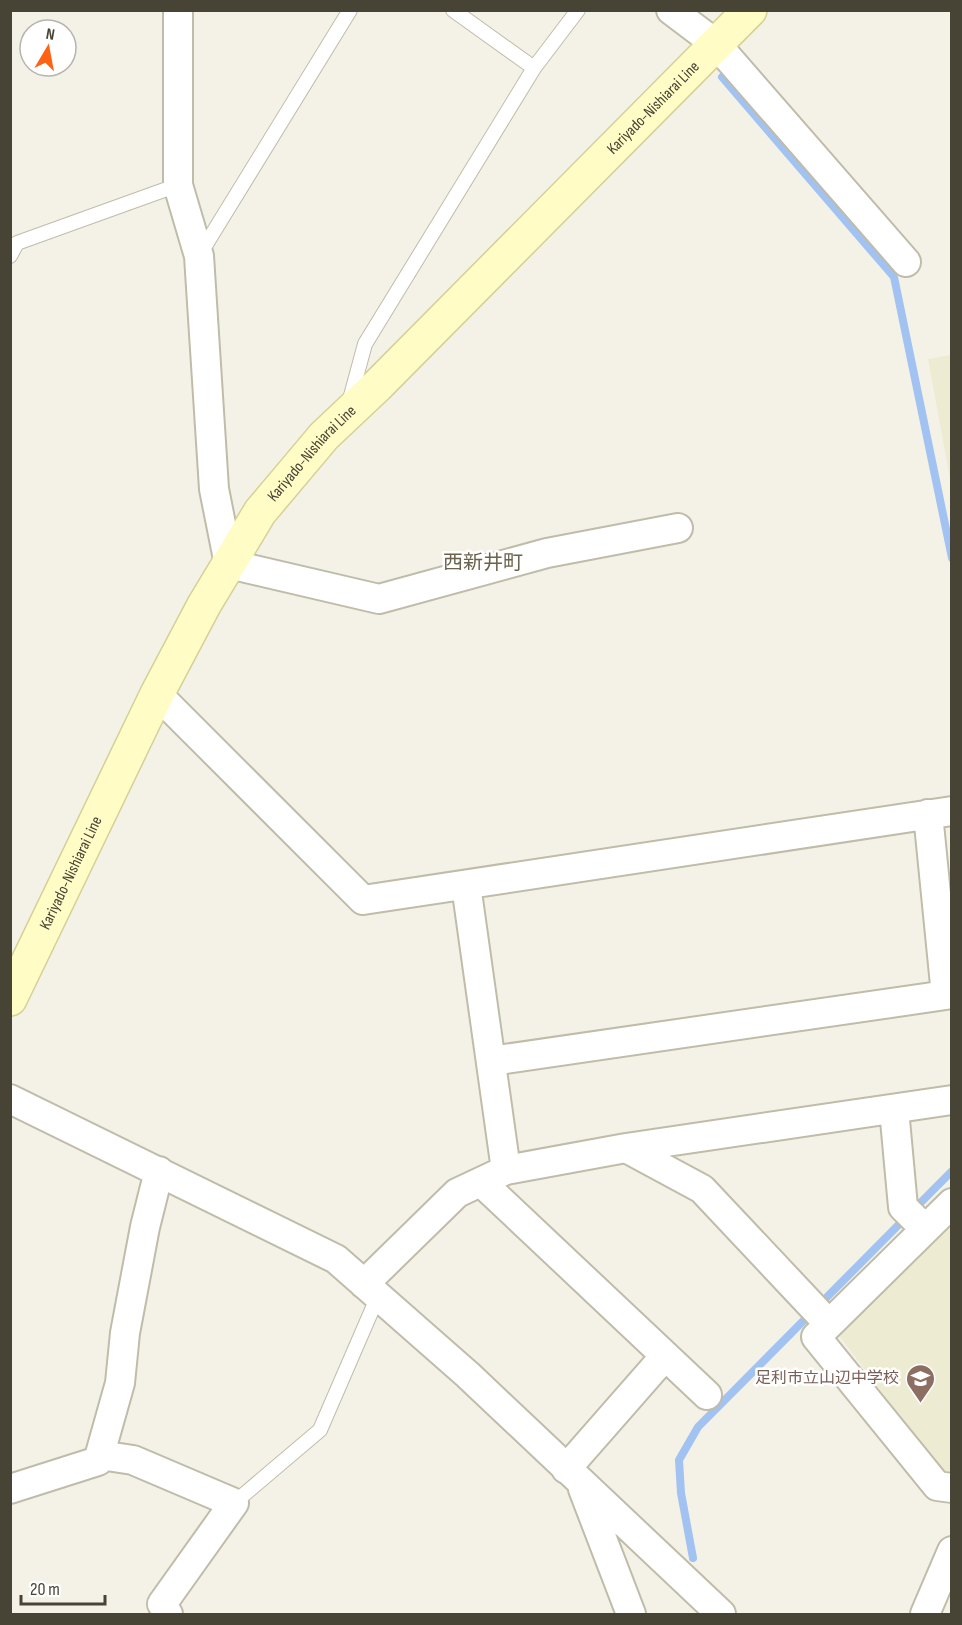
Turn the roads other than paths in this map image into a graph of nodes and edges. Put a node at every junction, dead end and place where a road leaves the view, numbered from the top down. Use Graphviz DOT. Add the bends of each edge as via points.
graph roads {
  1 [pos="178,10"];
  2 [pos="350,10"];
  3 [pos="453,10"];
  4 [pos="578,10"];
  5 [pos="670,10"];
  6 [pos="750,10"];
  7 [pos="716,44"];
  8 [pos="534,68"];
  9 [pos="178,185"];
  10 [pos="10,256"];
  11 [pos="199,256"];
  12 [pos="906,262"];
  13 [pos="345,415"];
  14 [pos="678,528"];
  15 [pos="229,564"];
  16 [pos="157,694"];
  17 [pos="940,812"];
  18 [pos="466,885"];
  19 [pos="10,999"];
  20 [pos="491,1061"];
  21 [pos="10,1099"];
  22 [pos="951,1100"];
  23 [pos="894,1108"];
  24 [pos="626,1148"];
  25 [pos="159,1171"];
  26 [pos="494,1176"];
  27 [pos="951,1203"];
  28 [pos="925,1229"];
  29 [pos="371,1290"];
  30 [pos="830,1324"];
  31 [pos="665,1356"];
  32 [pos="707,1395"];
  33 [pos="100,1455"];
  34 [pos="573,1475"];
  35 [pos="951,1488"];
  36 [pos="10,1489"];
  37 [pos="234,1503"];
  38 [pos="951,1551"];
  39 [pos="168,1614"];
  40 [pos="631,1614"];
  41 [pos="721,1614"];
  42 [pos="925,1614"];
  1 -- 9 [label="street"];
  2 -- 11 [label="lane"];
  3 -- 8 [label="lane"];
  4 -- 8 [label="lane"];
  5 -- 7 [label="street"];
  6 -- 7 [label="main road, Kariyado-Nishiarai Line"];
  7 -- 12 [label="street"];
  7 -- 13 [label="main road, Kariyado-Nishiarai Line"];
  8 -- 13 [label="lane" via="365,344"];
  9 -- 10 [label="lane" via="17,243"];
  9 -- 11 [label="street"];
  11 -- 15 [label="street" via="214,489"];
  13 -- 15 [label="main road, Kariyado-Nishiarai Line" via="296,466 260,512"];
  14 -- 15 [label="street" via="547,553 379,599"];
  15 -- 16 [label="main road, Kariyado-Nishiarai Line"];
  16 -- 18 [label="street" via="363,900"];
  16 -- 19 [label="main road, Kariyado-Nishiarai Line"];
  17 -- 18 [label="street"];
  17 -- 20 [label="street" via="946,995"];
  18 -- 20 [label="street"];
  20 -- 26 [label="street"];
  21 -- 25 [label="street"];
  22 -- 23 [label="street"];
  23 -- 24 [label="street"];
  23 -- 28 [label="street" via="903,1207"];
  24 -- 26 [label="street"];
  24 -- 30 [label="street" via="702,1189"];
  25 -- 29 [label="street" via="336,1259"];
  25 -- 33 [label="street" via="129,1312 120,1383"];
  26 -- 29 [label="street" via="457,1194"];
  26 -- 31 [label="street"];
  27 -- 28 [label="street"];
  28 -- 30 [label="street"];
  29 -- 34 [label="street" via="468,1374"];
  29 -- 37 [label="lane" via="320,1430"];
  30 -- 35 [label="street" via="816,1337 936,1486"];
  31 -- 32 [label="street"];
  31 -- 34 [label="street"];
  33 -- 36 [label="street" via="98,1461"];
  33 -- 37 [label="street" via="133,1460"];
  34 -- 40 [label="street"];
  34 -- 41 [label="street"];
  37 -- 39 [label="street" via="162,1604"];
  38 -- 42 [label="street"];
}
